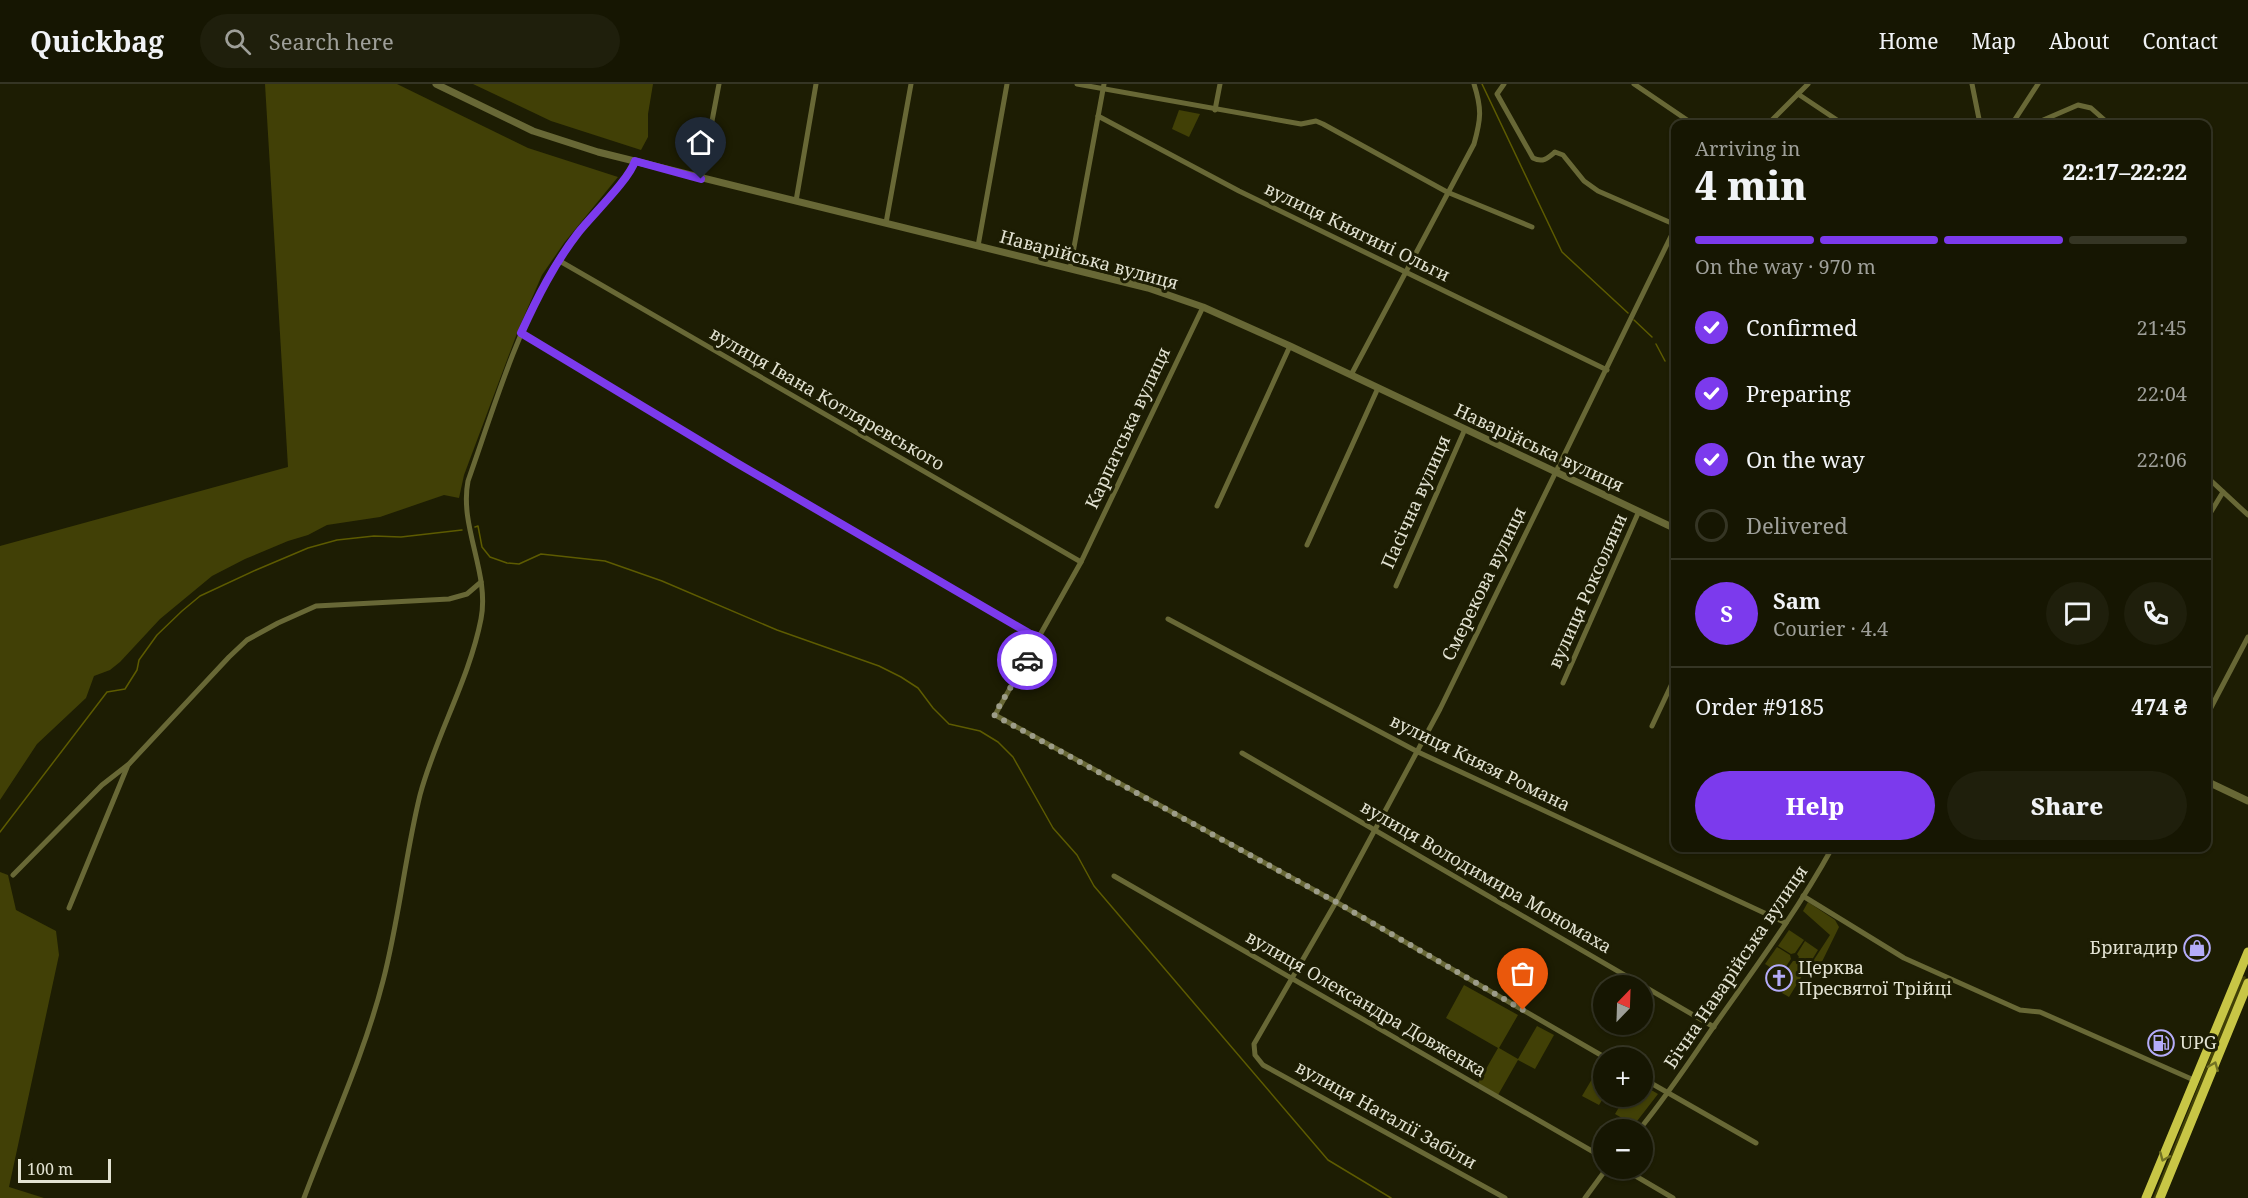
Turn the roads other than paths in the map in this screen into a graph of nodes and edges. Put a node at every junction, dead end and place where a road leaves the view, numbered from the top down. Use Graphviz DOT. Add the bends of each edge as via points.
graph roads {
  1 [pos="436,84"];
  2 [pos="719,84"];
  3 [pos="816,84"];
  4 [pos="910,84"];
  5 [pos="1007,84"];
  6 [pos="1077,84"];
  7 [pos="1220,84"];
  8 [pos="1474,84"];
  9 [pos="1504,84"];
  10 [pos="1634,84"];
  11 [pos="1798,84"];
  12 [pos="1972,84"];
  13 [pos="2038,84"];
  14 [pos="1103,86"];
  15 [pos="1806,86"];
  16 [pos="1798,94"];
  17 [pos="1215,110"];
  18 [pos="1098,116"];
  19 [pos="1687,120"];
  20 [pos="1772,120"];
  21 [pos="1837,120"];
  22 [pos="1979,120"];
  23 [pos="2015,120"];
  24 [pos="2043,120"];
  25 [pos="2104,120"];
  26 [pos="635,161"];
  27 [pos="701,179"];
  28 [pos="1447,192"];
  29 [pos="796,201"];
  30 [pos="886,224"];
  31 [pos="1671,224"];
  32 [pos="1532,227"];
  33 [pos="1671,236"];
  34 [pos="978,246"];
  35 [pos="558,260"];
  36 [pos="1070,269"];
  37 [pos="1405,271"];
  38 [pos="1203,307"];
  39 [pos="521,333"];
  40 [pos="1290,346"];
  41 [pos="1606,370"];
  42 [pos="1351,375"];
  43 [pos="1378,388"];
  44 [pos="1465,429"];
  45 [pos="1554,472"];
  46 [pos="2211,481"];
  47 [pos="2223,492"];
  48 [pos="1217,506"];
  49 [pos="1639,511"];
  50 [pos="2211,512"];
  51 [pos="2248,515"];
  52 [pos="1671,527"];
  53 [pos="1307,545"];
  54 [pos="1081,562"];
  55 [pos="481,582"];
  56 [pos="1396,586"];
  57 [pos="1168,619"];
  58 [pos="2248,638"];
  59 [pos="1039,639"];
  60 [pos="1563,683"];
  61 [pos="1671,686"];
  62 [pos="2211,708"];
  63 [pos="1652,726"];
  64 [pos="1418,752"];
  65 [pos="1242,753"];
  66 [pos="129,764"];
  67 [pos="2211,783"];
  68 [pos="2248,801"];
  69 [pos="1375,830"];
  70 [pos="1830,852"];
  71 [pos="13,875"];
  72 [pos="1114,876"];
  73 [pos="1803,896"];
  74 [pos="1336,902"];
  75 [pos="69,908"];
  76 [pos="1786,922"];
  77 [pos="2248,952"];
  78 [pos="1291,978"];
  79 [pos="2248,983"];
  80 [pos="1714,1027"];
  81 [pos="1593,1050"];
  82 [pos="1256,1055"];
  83 [pos="2196,1082"];
  84 [pos="1653,1085"];
  85 [pos="1669,1094"];
  86 [pos="1648,1119"];
  87 [pos="1755,1143"];
  88 [pos="1593,1152"];
  89 [pos="1599,1179"];
  90 [pos="1641,1179"];
  91 [pos="304,1198"];
  92 [pos="1505,1198"];
  93 [pos="1585,1198"];
  94 [pos="1673,1198"];
  95 [pos="2146,1198"];
  96 [pos="2160,1198"];
  1 -- 26 [label="street, Наварійська вулиця" via="533,131"];
  2 -- 27 [label="street"];
  3 -- 29 [label="street"];
  4 -- 30 [label="street"];
  5 -- 34 [label="street"];
  6 -- 14 [label="street"];
  7 -- 17 [label="street"];
  8 -- 28 [label="street" via="1480,121 1474,144"];
  9 -- 31 [label="street" via="1497,94 1533,158 1539,161 1559,153 1598,191"];
  10 -- 19 [label="street"];
  11 -- 15 [label="street"];
  12 -- 22 [label="street"];
  13 -- 23 [label="street"];
  14 -- 17 [label="street"];
  14 -- 18 [label="street"];
  15 -- 16 [label="street"];
  16 -- 20 [label="street"];
  16 -- 21 [label="street"];
  17 -- 28 [label="street" via="1301,124 1316,122"];
  18 -- 36 [label="street"];
  18 -- 37 [label="street, вулиця Княгині Ольги"];
  24 -- 25 [label="street" via="2078,105 2091,108"];
  26 -- 27 [label="street, Наварійська вулиця"];
  26 -- 35 [label="street" via="628,175"];
  27 -- 29 [label="street, Наварійська вулиця"];
  28 -- 32 [label="street"];
  28 -- 37 [label="street"];
  29 -- 30 [label="street, Наварійська вулиця"];
  30 -- 34 [label="street, Наварійська вулиця"];
  33 -- 41 [label="street, Смерекова вулиця"];
  34 -- 36 [label="street, Наварійська вулиця"];
  35 -- 39 [label="street"];
  35 -- 54 [label="street, вулиця Івана Котляревського"];
  36 -- 38 [label="street, Наварійська вулиця" via="1148,288"];
  37 -- 41 [label="street, вулиця Княгині Ольги"];
  37 -- 42 [label="street"];
  38 -- 40 [label="street, Наварійська вулиця"];
  38 -- 54 [label="street, Карпатська вулиця"];
  39 -- 55 [label="street" via="466,490"];
  39 -- 59 [label="street"];
  40 -- 42 [label="street, Наварійська вулиця"];
  40 -- 48 [label="street"];
  41 -- 45 [label="street, Смерекова вулиця"];
  42 -- 43 [label="street, Наварійська вулиця"];
  43 -- 44 [label="street, Наварійська вулиця"];
  43 -- 53 [label="street"];
  44 -- 45 [label="street, Наварійська вулиця"];
  44 -- 56 [label="street, Пасічна вулиця"];
  45 -- 49 [label="street, Наварійська вулиця"];
  45 -- 64 [label="street, Смерекова вулиця"];
  46 -- 47 [label="street"];
  47 -- 50 [label="street"];
  47 -- 51 [label="street"];
  49 -- 52 [label="street, Наварійська вулиця"];
  49 -- 60 [label="street, вулиця Роксоляни"];
  54 -- 59 [label="street, Карпатська вулиця"];
  55 -- 66 [label="street" via="467,594 449,599 325,605 306,609 278,623 247,640 229,657"];
  55 -- 91 [label="street" via="481,617 474,646 421,794 379,996"];
  57 -- 64 [label="street, вулиця Князя Романа"];
  58 -- 62 [label="street"];
  59 -- 74 [label="street, Карпатська вулиця" via="996,714"];
  61 -- 63 [label="street"];
  64 -- 69 [label="street, Смерекова вулиця"];
  64 -- 76 [label="street, вулиця Князя Романа"];
  65 -- 69 [label="street, вулиця Володимира Мономаха"];
  66 -- 71 [label="street" via="102,785"];
  66 -- 75 [label="street"];
  67 -- 68 [label="street"];
  69 -- 74 [label="street, Смерекова вулиця"];
  69 -- 80 [label="street, вулиця Володимира Мономаха"];
  70 -- 73 [label="street, Бічна Наварійська вулиця"];
  72 -- 78 [label="street, вулиця Олександра Довженка"];
  73 -- 76 [label="street, Бічна Наварійська вулиця"];
  73 -- 83 [label="street" via="1904,958 2020,1010 2040,1012"];
  74 -- 78 [label="street, Смерекова вулиця"];
  74 -- 81 [label="street"];
  76 -- 80 [label="street, Бічна Наварійська вулиця"];
  77 -- 83 [label="highway"];
  78 -- 82 [label="street, Смерекова вулиця" via="1254,1044"];
  78 -- 88 [label="street, вулиця Олександра Довженка"];
  96 -- 79 [label="highway, one-way"];
  80 -- 85 [label="street, Бічна Наварійська вулиця"];
  82 -- 92 [label="street, вулиця Наталії Забіли" via="1263,1065"];
  83 -- 95 [label="highway, one-way"];
  84 -- 85 [label="street"];
  85 -- 86 [label="street, Бічна Наварійська вулиця"];
  85 -- 87 [label="street"];
  89 -- 93 [label="street"];
  90 -- 94 [label="street"];
}
